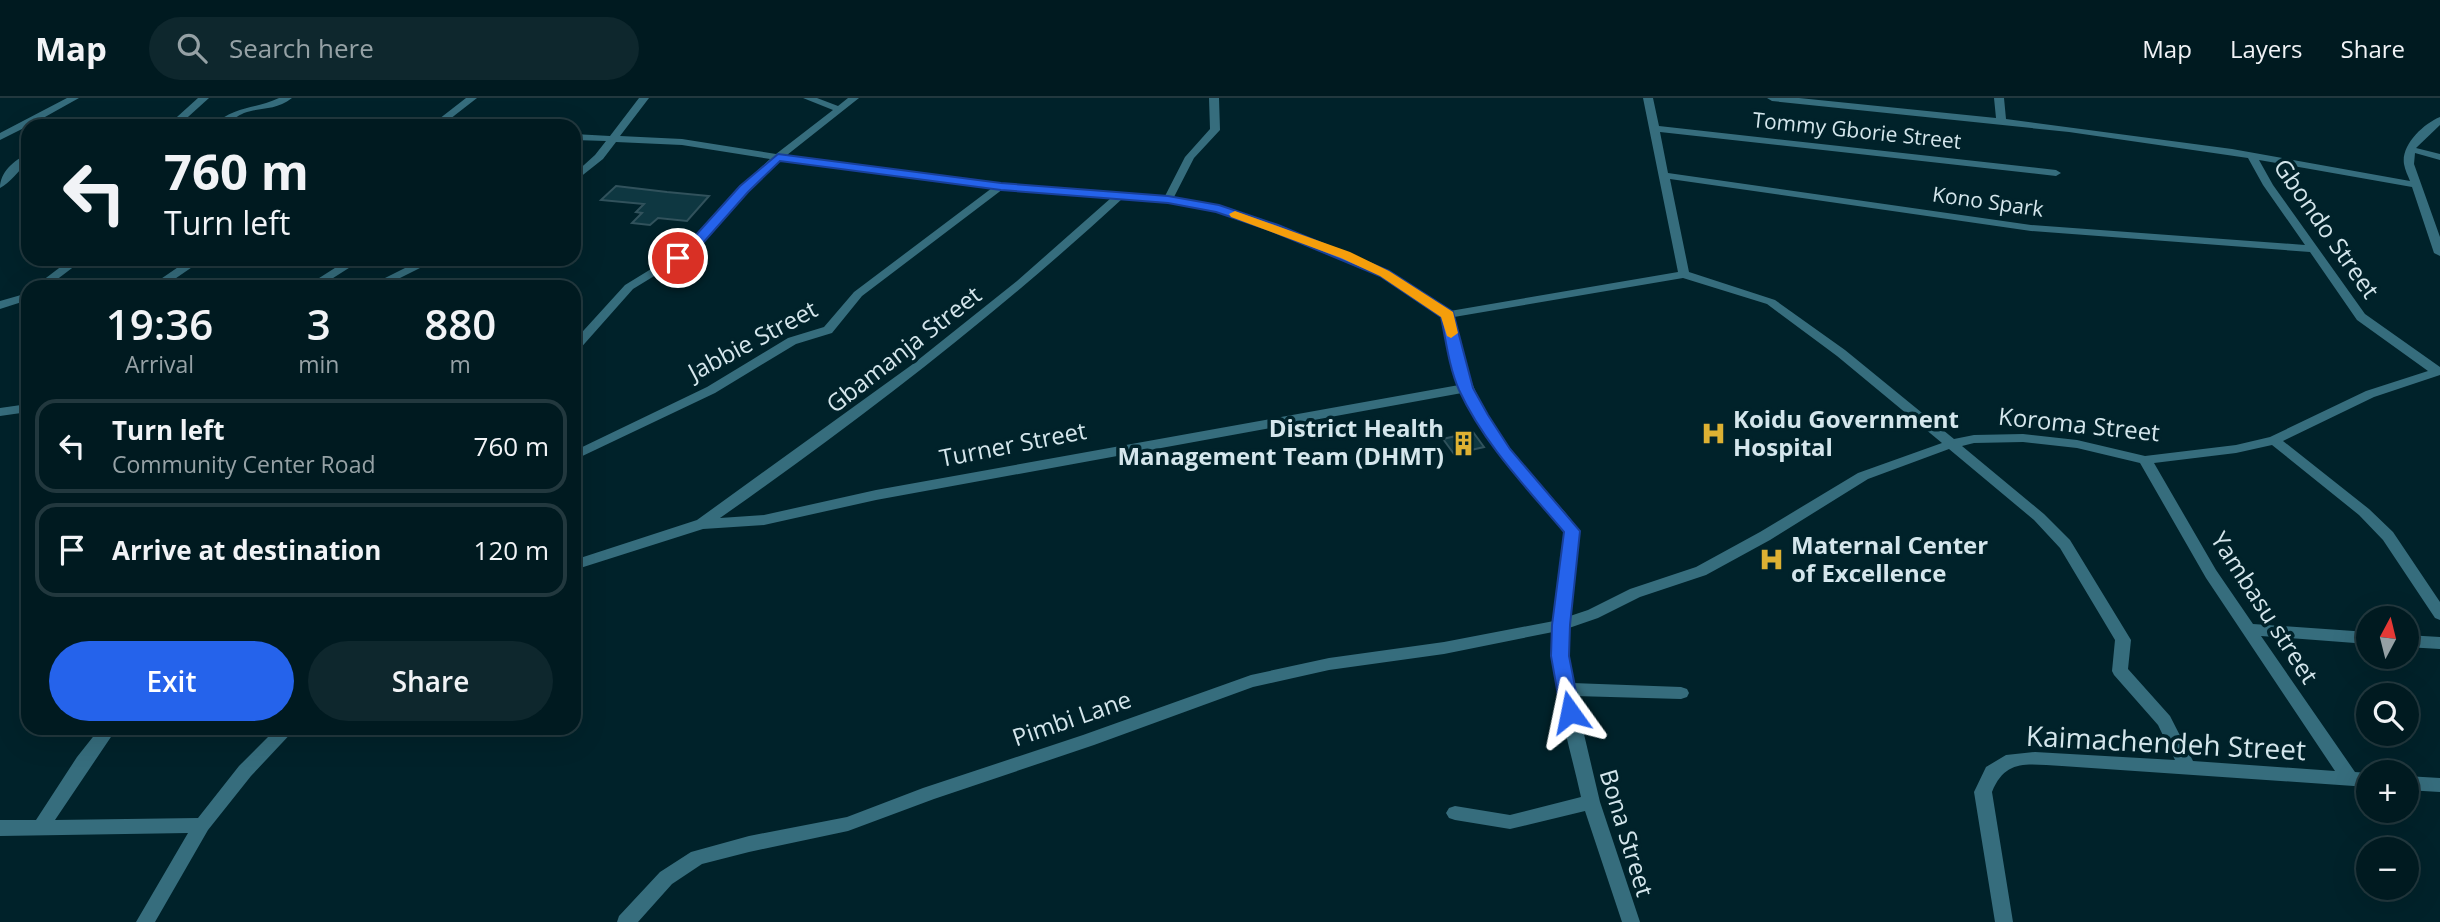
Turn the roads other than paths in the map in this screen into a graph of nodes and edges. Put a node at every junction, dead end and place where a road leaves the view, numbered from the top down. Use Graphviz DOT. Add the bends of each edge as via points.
graph roads {
  1 [pos="74,98"];
  2 [pos="204,98"];
  3 [pos="287,98"];
  4 [pos="472,98"];
  5 [pos="644,98"];
  6 [pos="808,98"];
  7 [pos="854,98"];
  8 [pos="1214,98"];
  9 [pos="1648,98"];
  10 [pos="1772,98"];
  11 [pos="1999,98"];
  12 [pos="839,110"];
  13 [pos="34,119"];
  14 [pos="180,119"];
  15 [pos="229,119"];
  16 [pos="444,119"];
  17 [pos="2440,120"];
  18 [pos="2001,122"];
  19 [pos="21,126"];
  20 [pos="1653,128"];
  21 [pos="0,137"];
  22 [pos="581,137"];
  23 [pos="613,139"];
  24 [pos="2410,149"];
  25 [pos="2251,155"];
  26 [pos="2440,157"];
  27 [pos="778,158"];
  28 [pos="21,163"];
  29 [pos="581,173"];
  30 [pos="2056,173"];
  31 [pos="1662,176"];
  32 [pos="0,185"];
  33 [pos="2417,185"];
  34 [pos="1001,186"];
  35 [pos="1121,195"];
  36 [pos="1168,199"];
  37 [pos="2311,249"];
  38 [pos="2440,253"];
  39 [pos="68,266"];
  40 [pos="187,266"];
  41 [pos="346,266"];
  42 [pos="417,266"];
  43 [pos="1684,274"];
  44 [pos="50,280"];
  45 [pos="166,280"];
  46 [pos="322,280"];
  47 [pos="388,280"];
  48 [pos="21,299"];
  49 [pos="0,305"];
  50 [pos="1448,315"];
  51 [pos="581,340"];
  52 [pos="2439,372"];
  53 [pos="1466,388"];
  54 [pos="21,409"];
  55 [pos="0,412"];
  56 [pos="2274,440"];
  57 [pos="1951,444"];
  58 [pos="581,454"];
  59 [pos="2145,460"];
  60 [pos="702,524"];
  61 [pos="581,563"];
  62 [pos="2440,614"];
  63 [pos="1561,625"];
  64 [pos="2249,629"];
  65 [pos="2356,637"];
  66 [pos="2419,642"];
  67 [pos="2440,643"];
  68 [pos="1565,689"];
  69 [pos="1681,693"];
  70 [pos="104,735"];
  71 [pos="281,735"];
  72 [pos="2188,768"];
  73 [pos="2356,775"];
  74 [pos="2356,779"];
  75 [pos="2419,784"];
  76 [pos="2440,785"];
  77 [pos="1591,802"];
  78 [pos="1455,813"];
  79 [pos="202,825"];
  80 [pos="0,828"];
  81 [pos="40,829"];
  82 [pos="145,922"];
  83 [pos="626,922"];
  84 [pos="1631,922"];
  85 [pos="2004,922"];
  1 -- 13 [label="street"];
  2 -- 14 [label="street"];
  3 -- 15 [label="street"];
  4 -- 16 [label="street"];
  5 -- 23 [label="street"];
  6 -- 12 [label="street"];
  7 -- 12 [label="street"];
  8 -- 36 [label="street" via="1215,130 1190,158"];
  9 -- 20 [label="street"];
  10 -- 18 [label="street"];
  11 -- 18 [label="street"];
  12 -- 27 [label="street"];
  17 -- 24 [label="street"];
  18 -- 25 [label="street"];
  19 -- 21 [label="street"];
  20 -- 30 [label="street, Tommy Gborie Street"];
  20 -- 31 [label="street"];
  22 -- 23 [label="street"];
  23 -- 27 [label="street" via="681,142"];
  23 -- 29 [label="street"];
  24 -- 26 [label="street"];
  24 -- 33 [label="street"];
  25 -- 33 [label="street"];
  25 -- 37 [label="street, Gbondo Street"];
  27 -- 34 [label="street"];
  27 -- 51 [label="street" via="691,249 634,282"];
  28 -- 32 [label="street"];
  31 -- 37 [label="street, Kono Spark" via="2031,228"];
  31 -- 43 [label="street"];
  33 -- 38 [label="street"];
  34 -- 35 [label="street"];
  34 -- 58 [label="street, Jabbie Street" via="858,294 828,330 792,341 711,390"];
  35 -- 36 [label="street"];
  35 -- 60 [label="street, Gbamanja Street" via="1056,255 916,369"];
  36 -- 50 [label="street" via="1219,209 1345,255 1385,273"];
  37 -- 52 [label="street, Gbondo Street" via="2361,317"];
  39 -- 44 [label="street"];
  40 -- 45 [label="street"];
  41 -- 46 [label="street"];
  42 -- 47 [label="street"];
  43 -- 50 [label="street"];
  43 -- 57 [label="street" via="1771,302"];
  48 -- 49 [label="street"];
  50 -- 53 [label="street, Bona Street"];
  52 -- 56 [label="street, Koroma Street" via="2370,394"];
  53 -- 60 [label="street, Turner Street" via="876,495 778,517"];
  53 -- 63 [label="street, Bona Street" via="1504,452 1572,531"];
  54 -- 55 [label="street"];
  56 -- 59 [label="street, Koroma Street"];
  56 -- 62 [label="street" via="2388,536"];
  57 -- 59 [label="street, Koroma Street" via="2023,438 2077,444"];
  57 -- 63 [label="street, Koroma Street" via="1863,476 1701,571"];
  57 -- 72 [label="street" via="2065,544 2123,640 2120,671 2164,721"];
  59 -- 64 [label="street, Yambasu street" via="2211,574"];
  60 -- 61 [label="street, Turner Street"];
  63 -- 68 [label="street, Bona Street"];
  63 -- 83 [label="street, Pimbi Lane" via="1251,681 848,824 697,859 666,878"];
  64 -- 65 [label="street"];
  64 -- 73 [label="street, Yambasu street"];
  66 -- 67 [label="street"];
  68 -- 69 [label="street"];
  68 -- 77 [label="street, Bona Street"];
  70 -- 81 [label="street"];
  71 -- 79 [label="street"];
  72 -- 74 [label="street, Kaimachendeh Street"];
  72 -- 85 [label="street, Kaimachendeh Street" via="2062,759 2025,759 2000,765 1983,792"];
  75 -- 76 [label="street"];
  77 -- 78 [label="street" via="1510,822"];
  77 -- 84 [label="street, Bona Street"];
  79 -- 81 [label="street"];
  79 -- 82 [label="street"];
  80 -- 81 [label="street"];
}
